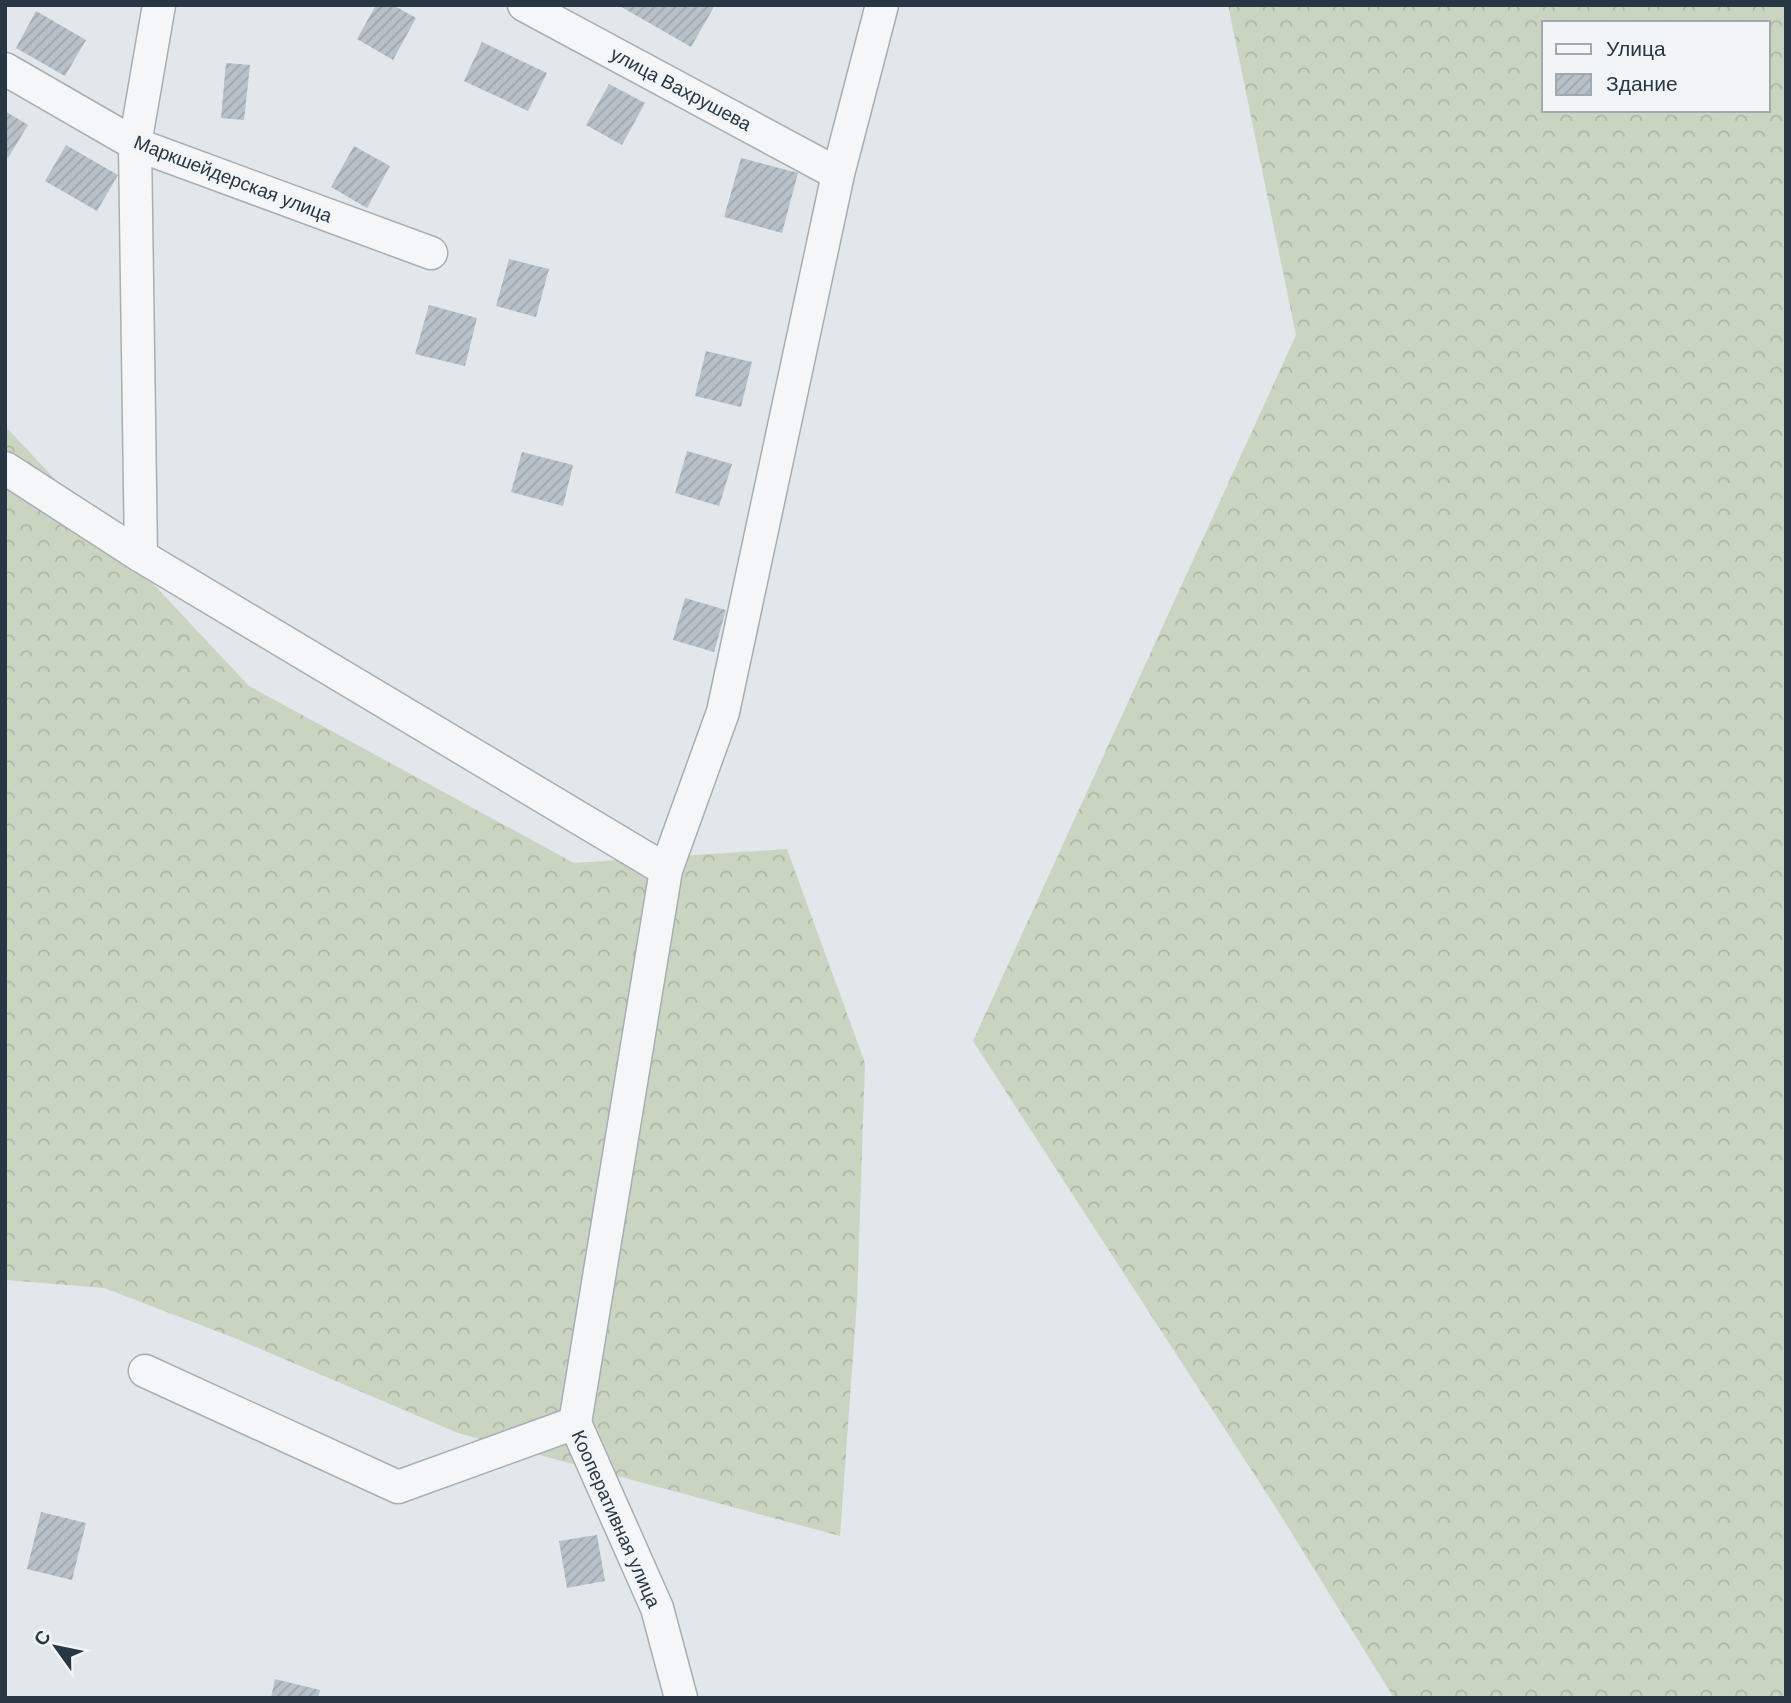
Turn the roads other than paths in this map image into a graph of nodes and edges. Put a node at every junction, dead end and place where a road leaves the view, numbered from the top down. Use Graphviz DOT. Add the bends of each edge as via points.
graph roads {
  1 [pos="159,5"];
  2 [pos="524,5"];
  3 [pos="882,5"];
  4 [pos="5,69"];
  5 [pos="135,144"];
  6 [pos="838,174"];
  7 [pos="431,253"];
  8 [pos="5,468"];
  9 [pos="141,556"];
  10 [pos="666,870"];
  11 [pos="145,1371"];
  12 [pos="575,1423"];
  13 [pos="681,1698"];
  1 -- 5 [label="street"];
  2 -- 6 [label="street, улица Вахрушева"];
  3 -- 6 [label="street"];
  4 -- 5 [label="street, Маркшейдерская улица"];
  5 -- 7 [label="street, Маркшейдерская улица"];
  5 -- 9 [label="street"];
  6 -- 10 [label="street" via="723,712"];
  8 -- 9 [label="street"];
  9 -- 10 [label="street"];
  10 -- 12 [label="street"];
  11 -- 12 [label="street, Кооперативная улица" via="398,1487"];
  12 -- 13 [label="street, Кооперативная улица" via="657,1608"];
}
